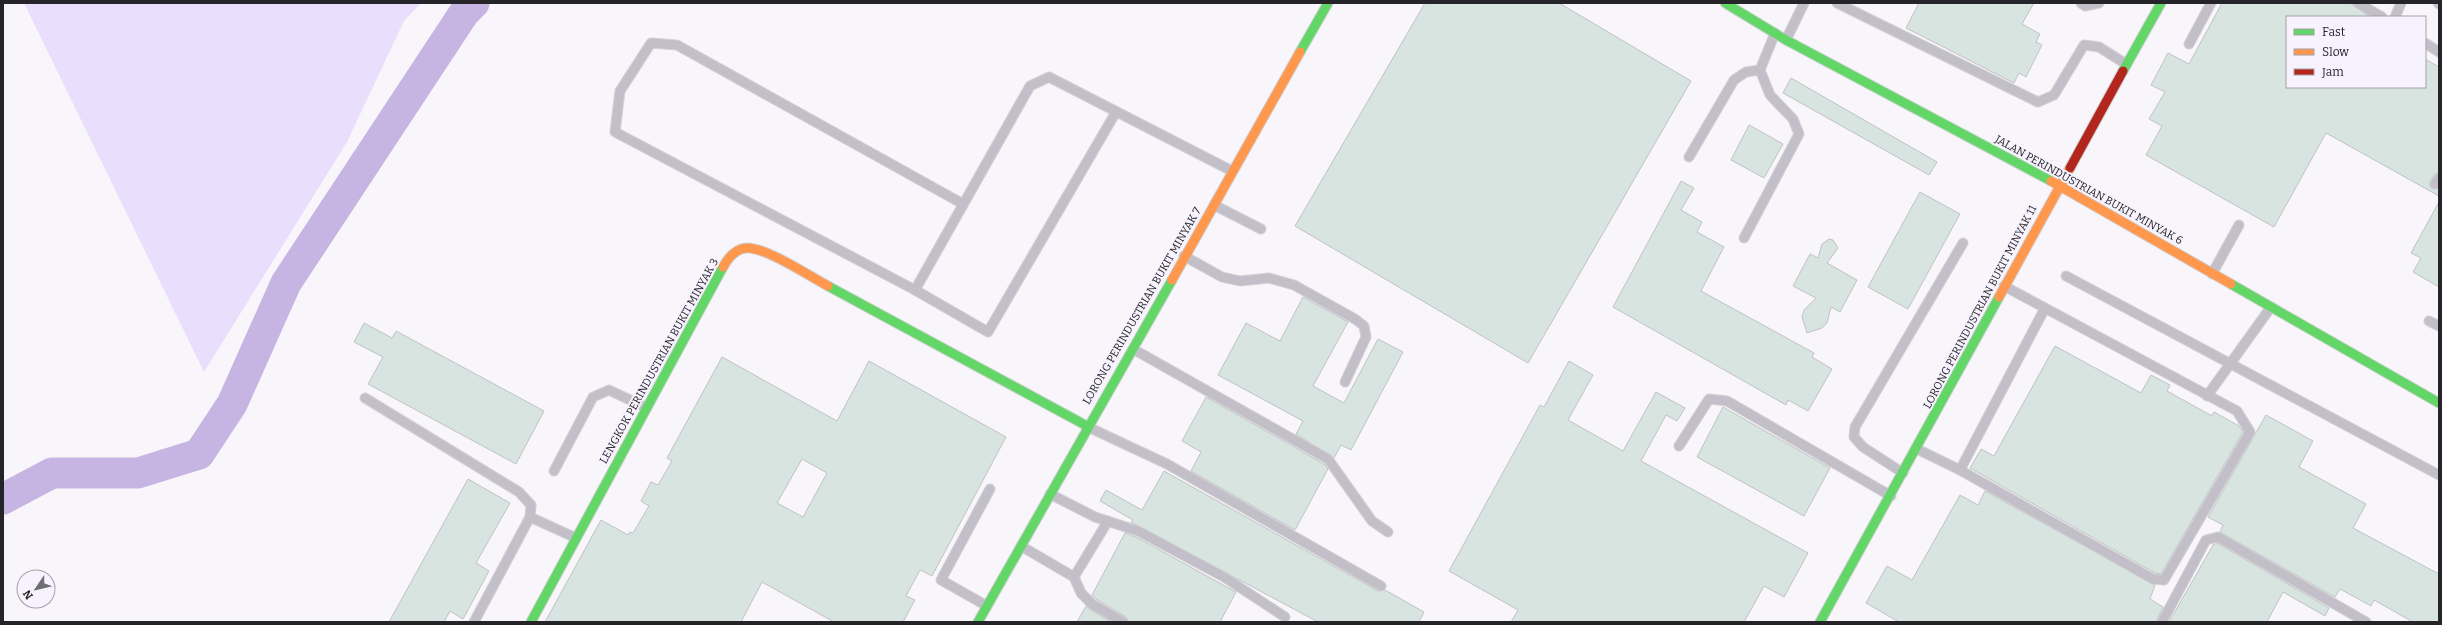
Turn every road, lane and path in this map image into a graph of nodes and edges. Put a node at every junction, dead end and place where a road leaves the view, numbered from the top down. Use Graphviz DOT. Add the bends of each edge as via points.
graph roads {
  1 [pos="1328,3"];
  2 [pos="1725,3"];
  3 [pos="1804,3"];
  4 [pos="1837,3"];
  5 [pos="2081,3"];
  6 [pos="2099,3"];
  7 [pos="2161,3"];
  8 [pos="2211,3"];
  9 [pos="2358,3"];
  10 [pos="2401,3"];
  11 [pos="2380,16"];
  12 [pos="2395,16"];
  13 [pos="1775,33"];
  14 [pos="1786,40"];
  15 [pos="2189,44"];
  16 [pos="2426,44"];
  17 [pos="2439,52"];
  18 [pos="2126,64"];
  19 [pos="1760,70"];
  20 [pos="1116,112"];
  21 [pos="1689,157"];
  22 [pos="1232,171"];
  23 [pos="2059,185"];
  24 [pos="963,204"];
  25 [pos="1213,205"];
  26 [pos="2239,225"];
  27 [pos="1261,230"];
  28 [pos="1744,238"];
  29 [pos="1963,243"];
  30 [pos="1184,256"];
  31 [pos="2212,274"];
  32 [pos="2066,276"];
  33 [pos="2004,286"];
  34 [pos="915,290"];
  35 [pos="2271,307"];
  36 [pos="2045,308"];
  37 [pos="2429,321"];
  38 [pos="2439,326"];
  39 [pos="1132,348"];
  40 [pos="2230,363"];
  41 [pos="1346,382"];
  42 [pos="2207,396"];
  43 [pos="365,398"];
  44 [pos="2439,403"];
  45 [pos="647,408"];
  46 [pos="1087,426"];
  47 [pos="1679,446"];
  48 [pos="1917,449"];
  49 [pos="1960,470"];
  50 [pos="554,471"];
  51 [pos="1904,474"];
  52 [pos="2439,475"];
  53 [pos="990,489"];
  54 [pos="1049,494"];
  55 [pos="1892,497"];
  56 [pos="530,518"];
  57 [pos="1108,521"];
  58 [pos="1388,532"];
  59 [pos="576,538"];
  60 [pos="1021,546"];
  61 [pos="1074,577"];
  62 [pos="1381,586"];
  63 [pos="987,606"];
  64 [pos="1285,617"];
  65 [pos="1825,619"];
  66 [pos="474,622"];
  67 [pos="531,622"];
  68 [pos="978,622"];
  69 [pos="1123,622"];
  70 [pos="2162,622"];
  71 [pos="2366,622"];
  1 -- 22 [label="street, LORONG PERINDUSTRIAN BUKIT MINYAK 7"];
  2 -- 13 [label="street, JALAN PERINDUSTRIAN BUKIT MINYAK 6"];
  3 -- 14 [label="lane"];
  4 -- 18 [label="lane" via="2038,102 2054,95 2084,45 2099,47"];
  5 -- 6 [label="lane" via="2085,6"];
  7 -- 18 [label="street, LORONG PERINDUSTRIAN BUKIT MINYAK 11"];
  8 -- 15 [label="lane"];
  9 -- 11 [label="lane"];
  10 -- 12 [label="lane"];
  13 -- 14 [label="street, JALAN PERINDUSTRIAN BUKIT MINYAK 6"];
  13 -- 19 [label="lane"];
  14 -- 23 [label="street, JALAN PERINDUSTRIAN BUKIT MINYAK 6"];
  16 -- 17 [label="lane"];
  18 -- 23 [label="street, LORONG PERINDUSTRIAN BUKIT MINYAK 11"];
  19 -- 21 [label="lane" via="1746,72 1734,80"];
  19 -- 28 [label="lane" via="1770,95 1793,119 1799,134"];
  20 -- 22 [label="lane"];
  20 -- 24 [label="lane" via="1049,77 1030,86"];
  20 -- 34 [label="lane" via="988,332"];
  22 -- 25 [label="street, LORONG PERINDUSTRIAN BUKIT MINYAK 7"];
  23 -- 31 [label="street, JALAN PERINDUSTRIAN BUKIT MINYAK 6"];
  23 -- 33 [label="street, LORONG PERINDUSTRIAN BUKIT MINYAK 11"];
  24 -- 34 [label="lane"];
  24 -- 34 [label="lane" via="677,45 651,43 620,91 615,132"];
  25 -- 27 [label="lane"];
  25 -- 30 [label="street, LORONG PERINDUSTRIAN BUKIT MINYAK 7"];
  26 -- 31 [label="lane"];
  29 -- 51 [label="lane" via="1855,427 1854,437 1863,447"];
  30 -- 39 [label="street, LORONG PERINDUSTRIAN BUKIT MINYAK 7"];
  30 -- 41 [label="lane" via="1222,277 1240,281 1269,278 1294,285 1355,319 1364,326 1366,337"];
  31 -- 35 [label="street, JALAN PERINDUSTRIAN BUKIT MINYAK 6"];
  32 -- 40 [label="lane"];
  33 -- 36 [label="lane"];
  33 -- 48 [label="street, LORONG PERINDUSTRIAN BUKIT MINYAK 11"];
  35 -- 40 [label="lane"];
  35 -- 44 [label="street, JALAN PERINDUSTRIAN BUKIT MINYAK 6"];
  36 -- 42 [label="lane"];
  36 -- 49 [label="lane"];
  37 -- 38 [label="lane"];
  39 -- 46 [label="street, LORONG PERINDUSTRIAN BUKIT MINYAK 7"];
  39 -- 58 [label="lane" via="1328,459 1372,521"];
  40 -- 42 [label="lane"];
  40 -- 52 [label="lane"];
  42 -- 49 [label="lane" via="2236,411 2250,432 2164,580 2153,579"];
  43 -- 56 [label="lane" via="519,492 531,505"];
  45 -- 46 [label="street, LENGKOK PERINDUSTRIAN BUKIT MINYAK 3" via="727,260 735,251 746,247 762,250"];
  45 -- 50 [label="lane" via="609,390 593,396"];
  45 -- 59 [label="street, LENGKOK PERINDUSTRIAN BUKIT MINYAK 3"];
  46 -- 54 [label="street, LORONG PERINDUSTRIAN BUKIT MINYAK 7"];
  46 -- 62 [label="lane" via="1167,464"];
  47 -- 55 [label="lane" via="1710,399 1727,401"];
  48 -- 49 [label="lane"];
  48 -- 51 [label="street, LORONG PERINDUSTRIAN BUKIT MINYAK 11"];
  51 -- 55 [label="street, LORONG PERINDUSTRIAN BUKIT MINYAK 11"];
  53 -- 63 [label="lane" via="940,580"];
  54 -- 57 [label="lane"];
  54 -- 60 [label="street, LORONG PERINDUSTRIAN BUKIT MINYAK 7"];
  55 -- 65 [label="street, LORONG PERINDUSTRIAN BUKIT MINYAK 11"];
  56 -- 59 [label="lane"];
  56 -- 66 [label="lane"];
  57 -- 61 [label="lane"];
  57 -- 64 [label="lane" via="1138,531 1218,574"];
  59 -- 67 [label="street, LENGKOK PERINDUSTRIAN BUKIT MINYAK 3"];
  60 -- 61 [label="lane"];
  60 -- 63 [label="street, LORONG PERINDUSTRIAN BUKIT MINYAK 7"];
  61 -- 69 [label="lane" via="1081,594 1092,604"];
  63 -- 68 [label="street, LORONG PERINDUSTRIAN BUKIT MINYAK 7"];
  70 -- 71 [label="lane" via="2206,540 2218,537"];
}
